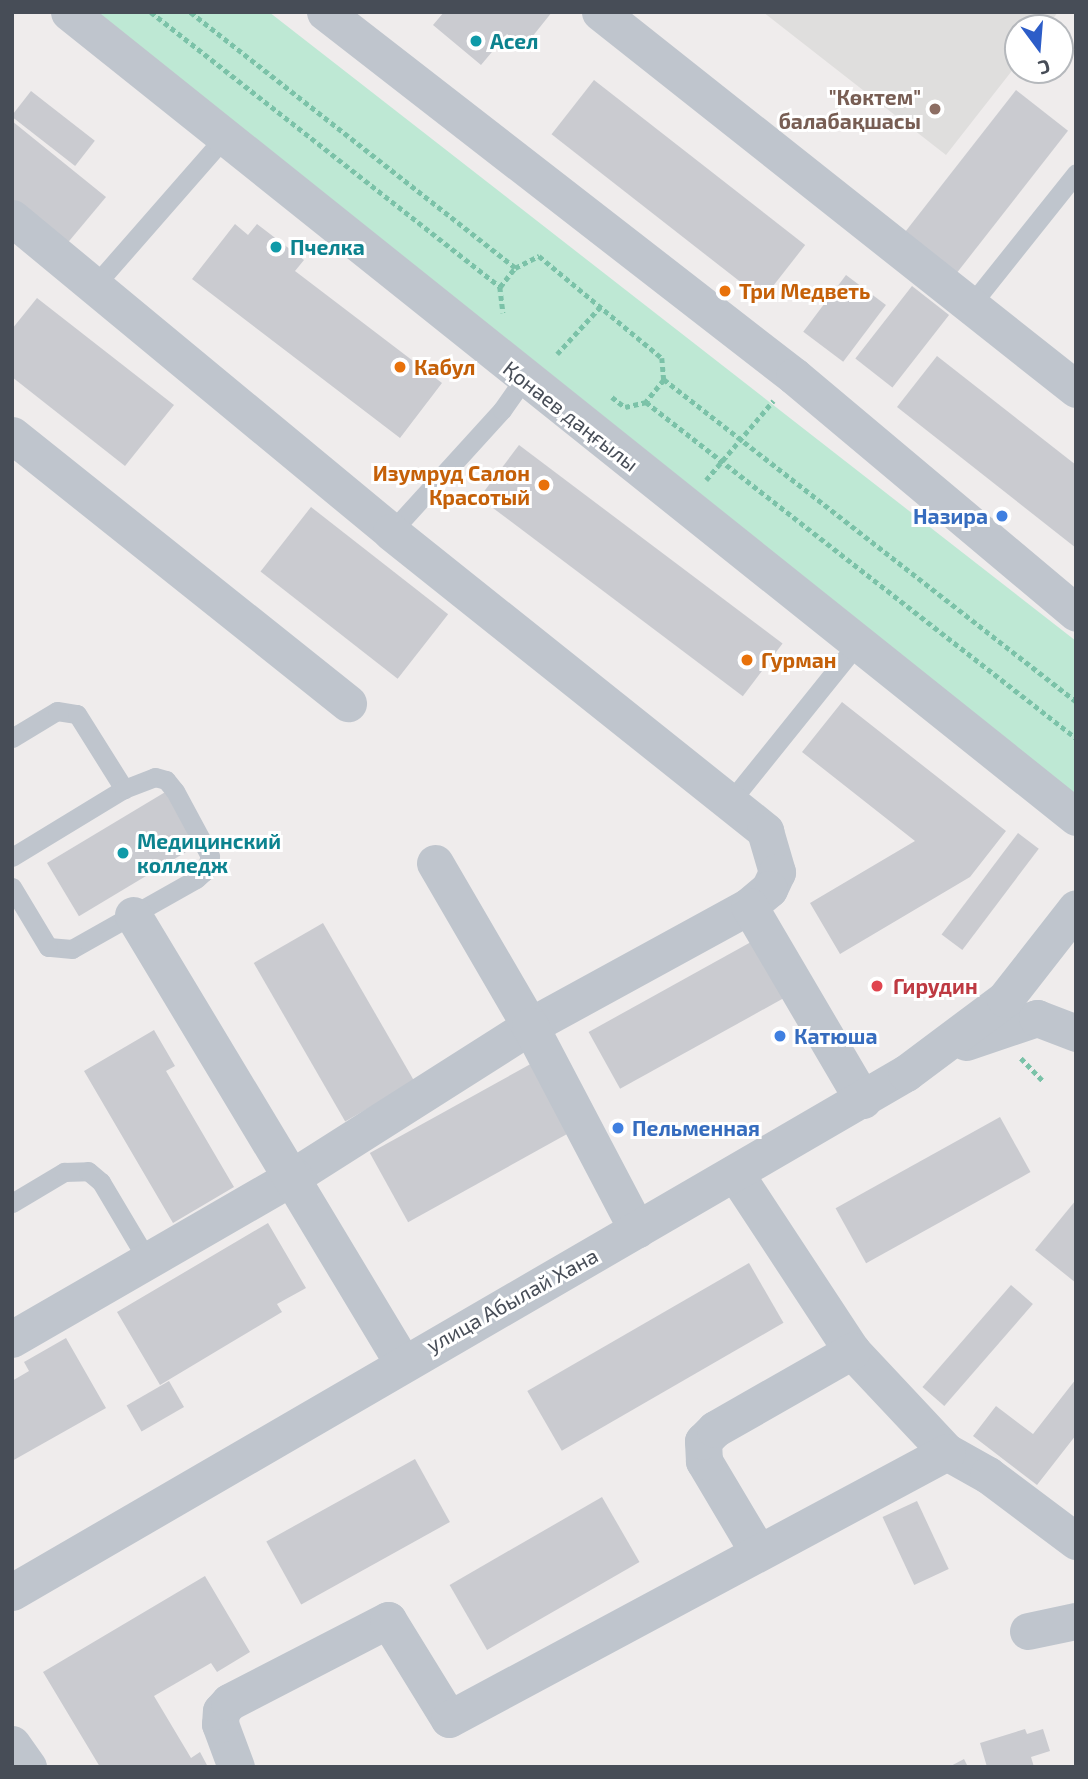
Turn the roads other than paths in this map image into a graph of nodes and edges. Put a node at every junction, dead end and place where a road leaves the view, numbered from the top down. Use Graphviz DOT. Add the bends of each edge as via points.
graph roads {
  1 [pos="69,12"];
  2 [pos="325,12"];
  3 [pos="600,12"];
  4 [pos="224,138"];
  5 [pos="1076,173"];
  6 [pos="12,218"];
  7 [pos="96,285"];
  8 [pos="970,306"];
  9 [pos="523,380"];
  10 [pos="1076,389"];
  11 [pos="12,435"];
  12 [pos="391,532"];
  13 [pos="1076,613"];
  14 [pos="858,643"];
  15 [pos="348,704"];
  16 [pos="12,738"];
  17 [pos="124,789"];
  18 [pos="730,802"];
  19 [pos="1076,817"];
  20 [pos="12,857"];
  21 [pos="435,863"];
  22 [pos="12,887"];
  23 [pos="749,906"];
  24 [pos="1076,908"];
  25 [pos="133,915"];
  26 [pos="530,1026"];
  27 [pos="1076,1033"];
  28 [pos="906,1073"];
  29 [pos="863,1100"];
  30 [pos="735,1172"];
  31 [pos="294,1175"];
  32 [pos="12,1203"];
  33 [pos="637,1230"];
  34 [pos="148,1261"];
  35 [pos="12,1339"];
  36 [pos="852,1351"];
  37 [pos="402,1362"];
  38 [pos="947,1452"];
  39 [pos="1076,1541"];
  40 [pos="758,1552"];
  41 [pos="12,1592"];
  42 [pos="1076,1621"];
  43 [pos="1028,1630"];
  44 [pos="12,1744"];
  45 [pos="28,1767"];
  46 [pos="236,1767"];
  1 -- 4 [label="street, Қонаев даңғылы"];
  2 -- 13 [label="street" via="794,376"];
  3 -- 8 [label="street"];
  4 -- 7 [label="lane"];
  4 -- 9 [label="street, Қонаев даңғылы"];
  5 -- 8 [label="lane"];
  6 -- 7 [label="street"];
  7 -- 12 [label="street"];
  8 -- 10 [label="street"];
  9 -- 12 [label="lane" via="502,410"];
  9 -- 14 [label="street, Қонаев даңғылы"];
  11 -- 15 [label="street"];
  12 -- 18 [label="street"];
  14 -- 18 [label="lane"];
  14 -- 19 [label="street, Қонаев даңғылы"];
  16 -- 17 [label="lane" via="57,711 77,714"];
  17 -- 20 [label="lane"];
  17 -- 25 [label="lane" via="145,778 166,780 210,856 205,871 196,879"];
  18 -- 23 [label="street" via="765,831 775,854 777,872 769,889"];
  21 -- 26 [label="street"];
  22 -- 25 [label="lane" via="48,947 59,951 72,949"];
  23 -- 26 [label="street"];
  23 -- 29 [label="street"];
  24 -- 28 [label="street, улица Абылай Хана" via="1005,999"];
  25 -- 31 [label="street"];
  26 -- 31 [label="street"];
  26 -- 33 [label="street"];
  27 -- 28 [label="street" via="1049,1020 1021,1022 973,1038"];
  28 -- 29 [label="street, улица Абылай Хана"];
  29 -- 30 [label="street, улица Абылай Хана"];
  30 -- 33 [label="street, улица Абылай Хана"];
  30 -- 36 [label="street"];
  31 -- 34 [label="street"];
  31 -- 37 [label="street"];
  32 -- 34 [label="lane" via="64,1172 88,1171 101,1182"];
  33 -- 37 [label="street, улица Абылай Хана"];
  34 -- 35 [label="street"];
  36 -- 38 [label="street"];
  36 -- 40 [label="street" via="715,1429 703,1441 704,1461"];
  37 -- 41 [label="street, улица Абылай Хана"];
  38 -- 39 [label="street" via="999,1482"];
  38 -- 40 [label="street"];
  40 -- 46 [label="street" via="449,1719 388,1620 229,1702 221,1711 220,1724"];
  42 -- 43 [label="street"];
  44 -- 45 [label="street"];
}
